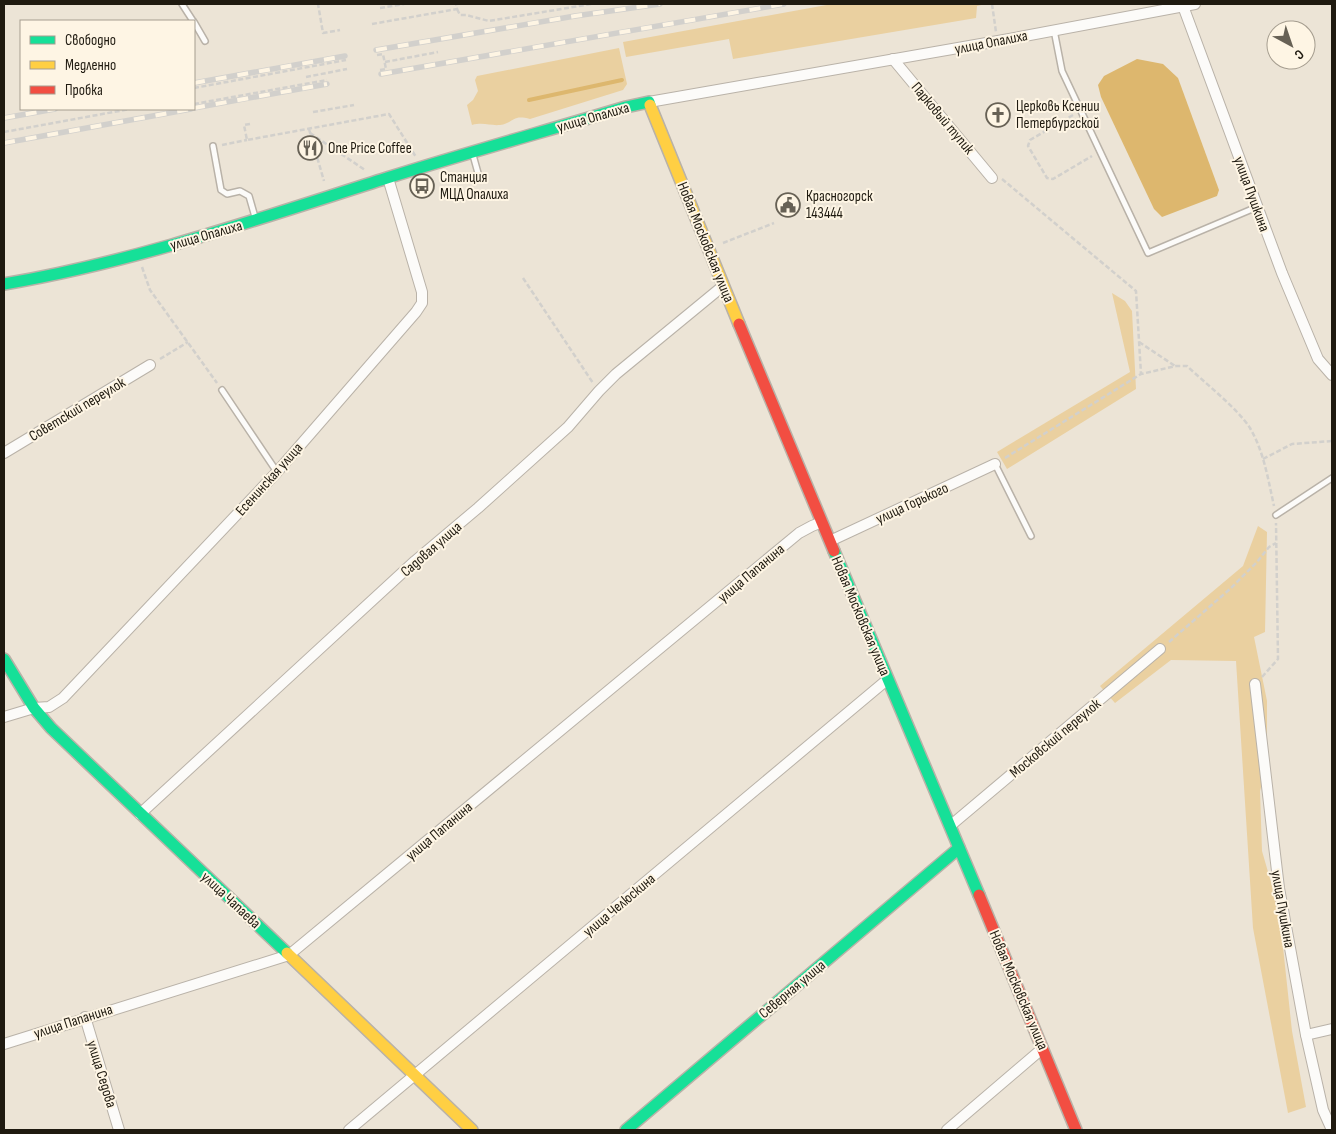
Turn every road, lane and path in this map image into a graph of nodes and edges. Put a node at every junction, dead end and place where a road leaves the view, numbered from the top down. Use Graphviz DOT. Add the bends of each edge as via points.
graph roads {
  1 [pos="182,4"];
  2 [pos="320,4"];
  3 [pos="404,4"];
  4 [pos="456,4"];
  5 [pos="592,4"];
  6 [pos="992,4"];
  7 [pos="1195,4"];
  8 [pos="1183,6"];
  9 [pos="380,8"];
  10 [pos="457,9"];
  11 [pos="192,20"];
  12 [pos="372,24"];
  13 [pos="195,25"];
  14 [pos="340,30"];
  15 [pos="1054,30"];
  16 [pos="997,34"];
  17 [pos="205,41"];
  18 [pos="438,52"];
  19 [pos="377,55"];
  20 [pos="893,59"];
  21 [pos="346,60"];
  22 [pos="385,62"];
  23 [pos="347,69"];
  24 [pos="380,70"];
  25 [pos="306,76"];
  26 [pos="326,80"];
  27 [pos="195,88"];
  28 [pos="649,102"];
  29 [pos="195,104"];
  30 [pos="354,105"];
  31 [pos="125,110"];
  32 [pos="1080,110"];
  33 [pos="313,112"];
  34 [pos="250,124"];
  35 [pos="308,128"];
  36 [pos="4,132"];
  37 [pos="310,133"];
  38 [pos="247,140"];
  39 [pos="213,146"];
  40 [pos="1100,151"];
  41 [pos="472,152"];
  42 [pos="416,157"];
  43 [pos="367,172"];
  44 [pos="478,173"];
  45 [pos="388,178"];
  46 [pos="992,178"];
  47 [pos="324,181"];
  48 [pos="1257,207"];
  49 [pos="256,220"];
  50 [pos="774,223"];
  51 [pos="723,243"];
  52 [pos="141,263"];
  53 [pos="523,278"];
  54 [pos="4,284"];
  55 [pos="723,286"];
  56 [pos="188,342"];
  57 [pos="1139,342"];
  58 [pos="150,365"];
  59 [pos="1176,366"];
  60 [pos="1141,374"];
  61 [pos="1332,375"];
  62 [pos="222,390"];
  63 [pos="599,391"];
  64 [pos="1332,441"];
  65 [pos="4,453"];
  66 [pos="1263,459"];
  67 [pos="995,464"];
  68 [pos="277,472"];
  69 [pos="1332,478"];
  70 [pos="1276,516"];
  71 [pos="822,522"];
  72 [pos="1031,536"];
  73 [pos="830,541"];
  74 [pos="1276,543"];
  75 [pos="1160,650"];
  76 [pos="4,658"];
  77 [pos="888,679"];
  78 [pos="1255,684"];
  79 [pos="34,708"];
  80 [pos="4,717"];
  81 [pos="140,814"];
  82 [pos="950,826"];
  83 [pos="959,848"];
  84 [pos="289,955"];
  85 [pos="85,1017"];
  86 [pos="1332,1029"];
  87 [pos="1306,1035"];
  88 [pos="4,1044"];
  89 [pos="1044,1048"];
  90 [pos="414,1076"];
  91 [pos="119,1130"];
  92 [pos="350,1130"];
  93 [pos="472,1130"];
  94 [pos="626,1130"];
  95 [pos="947,1130"];
  96 [pos="1076,1130"];
  97 [pos="1332,1130"];
  1 -- 11 [label="lane"];
  2 -- 14 [label="path" via="323,33"];
  3 -- 9 [label="path"];
  4 -- 10 [label="path"];
  5 -- 10 [label="path" via="489,21 460,16"];
  6 -- 16 [label="path"];
  7 -- 8 [label="street, улица Опалиха"];
  8 -- 15 [label="street, улица Опалиха"];
  8 -- 48 [label="street, улица Пушкина"];
  10 -- 12 [label="path"];
  13 -- 17 [label="lane"];
  15 -- 20 [label="street, улица Опалиха"];
  15 -- 32 [label="lane" via="1062,71"];
  18 -- 22 [label="path"];
  19 -- 22 [label="path" via="383,54"];
  20 -- 28 [label="street, улица Опалиха"];
  20 -- 46 [label="street, Парковый тупик"];
  21 -- 27 [label="path"];
  22 -- 24 [label="path" via="386,69"];
  23 -- 25 [label="path"];
  26 -- 29 [label="path"];
  28 -- 41 [label="street, улица Опалиха"];
  28 -- 55 [label="street, Новая Московская улица"];
  30 -- 33 [label="path"];
  31 -- 36 [label="path"];
  32 -- 40 [label="lane"];
  32 -- 40 [label="path" via="1030,140 1028,146 1046,178 1053,179"];
  34 -- 38 [label="path" via="244,125"];
  35 -- 37 [label="path"];
  35 -- 38 [label="path"];
  35 -- 42 [label="path" via="389,114"];
  37 -- 43 [label="path"];
  37 -- 47 [label="path"];
  38 -- 39 [label="path"];
  39 -- 49 [label="lane" via="222,190 227,194 240,191 248,196"];
  40 -- 48 [label="lane" via="1148,253"];
  41 -- 44 [label="lane"];
  41 -- 45 [label="street, улица Опалиха"];
  45 -- 49 [label="street, улица Опалиха"];
  45 -- 68 [label="street, Есенинская улица" via="422,292 422,303"];
  46 -- 57 [label="path" via="1001,178 1136,291"];
  48 -- 61 [label="street, улица Пушкина" via="1318,359"];
  49 -- 54 [label="street, улица Опалиха" via="124,258"];
  50 -- 51 [label="path"];
  52 -- 56 [label="path" via="150,290"];
  53 -- 63 [label="path"];
  55 -- 63 [label="street, Садовая улица"];
  55 -- 71 [label="street, Новая Московская улица"];
  56 -- 58 [label="path"];
  56 -- 62 [label="path"];
  57 -- 59 [label="path"];
  57 -- 60 [label="path"];
  58 -- 65 [label="street, Советский переулок"];
  59 -- 60 [label="path"];
  59 -- 66 [label="path" via="1187,366 1242,417"];
  60 -- 67 [label="path"];
  62 -- 68 [label="lane"];
  63 -- 81 [label="street, Садовая улица" via="568,426 415,561"];
  64 -- 66 [label="path" via="1292,444"];
  66 -- 70 [label="path"];
  67 -- 72 [label="lane"];
  67 -- 73 [label="street, улица Горького"];
  68 -- 79 [label="street, Есенинская улица" via="63,698 49,707"];
  69 -- 70 [label="lane"];
  70 -- 74 [label="path"];
  71 -- 73 [label="street, Новая Московская улица"];
  71 -- 84 [label="street, улица Папанина" via="799,532"];
  73 -- 77 [label="street, Новая Московская улица"];
  74 -- 75 [label="path" via="1230,589"];
  74 -- 78 [label="path" via="1278,658"];
  75 -- 82 [label="street, Московский переулок"];
  76 -- 79 [label="street, улица Чапаева"];
  77 -- 82 [label="street, Новая Московская улица"];
  77 -- 90 [label="street, улица Челюскина"];
  78 -- 87 [label="street, улица Пушкина" via="1279,888"];
  79 -- 80 [label="street, Есенинская улица"];
  79 -- 81 [label="street, улица Чапаева"];
  81 -- 84 [label="street, улица Чапаева"];
  82 -- 83 [label="street, Новая Московская улица"];
  83 -- 89 [label="street, Новая Московская улица"];
  83 -- 94 [label="street, Северная улица"];
  84 -- 85 [label="street, улица Папанина"];
  84 -- 90 [label="street, улица Чапаева"];
  85 -- 88 [label="street, улица Папанина"];
  85 -- 91 [label="street, улица Седова"];
  86 -- 87 [label="street"];
  87 -- 97 [label="street, улица Пушкина" via="1323,1110"];
  89 -- 95 [label="street"];
  89 -- 96 [label="street, Новая Московская улица"];
  90 -- 92 [label="street, улица Челюскина"];
  90 -- 93 [label="street, улица Чапаева"];
}
